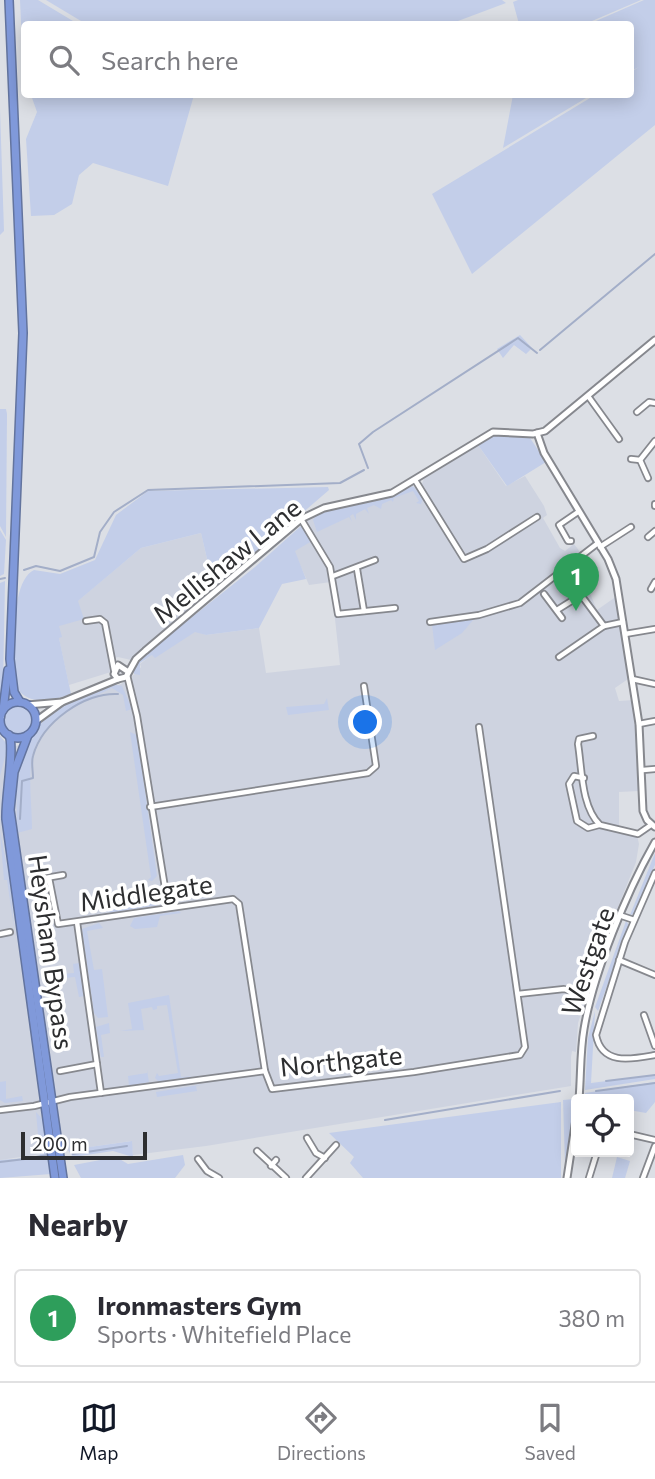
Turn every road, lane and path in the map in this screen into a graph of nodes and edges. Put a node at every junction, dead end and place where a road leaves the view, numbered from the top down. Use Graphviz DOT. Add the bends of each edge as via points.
graph roads {
  1 [pos="9,0"];
  2 [pos="655,340"];
  3 [pos="646,395"];
  4 [pos="588,396"];
  5 [pos="652,402"];
  6 [pos="640,412"];
  7 [pos="537,433"];
  8 [pos="654,438"];
  9 [pos="619,439"];
  10 [pos="645,475"];
  11 [pos="415,480"];
  12 [pos="578,512"];
  13 [pos="537,517"];
  14 [pos="301,519"];
  15 [pos="632,526"];
  16 [pos="655,531"];
  17 [pos="648,537"];
  18 [pos="572,541"];
  19 [pos="599,545"];
  20 [pos="374,560"];
  21 [pos="357,569"];
  22 [pos="333,576"];
  23 [pos="655,583"];
  24 [pos="651,589"];
  25 [pos="544,594"];
  26 [pos="395,608"];
  27 [pos="557,610"];
  28 [pos="364,611"];
  29 [pos="562,618"];
  30 [pos="86,621"];
  31 [pos="430,622"];
  32 [pos="623,622"];
  33 [pos="604,626"];
  34 [pos="655,629"];
  35 [pos="625,634"];
  36 [pos="112,655"];
  37 [pos="559,657"];
  38 [pos="10,659"];
  39 [pos="124,669"];
  40 [pos="113,671"];
  41 [pos="119,679"];
  42 [pos="632,679"];
  43 [pos="655,684"];
  44 [pos="102,685"];
  45 [pos="363,686"];
  46 [pos="128,689"];
  47 [pos="62,702"];
  48 [pos="24,704"];
  49 [pos="1,715"];
  50 [pos="36,721"];
  51 [pos="655,721"];
  52 [pos="639,724"];
  53 [pos="479,727"];
  54 [pos="5,734"];
  55 [pos="29,734"];
  56 [pos="593,736"];
  57 [pos="643,769"];
  58 [pos="655,769"];
  59 [pos="584,778"];
  60 [pos="150,807"];
  61 [pos="600,825"];
  62 [pos="653,826"];
  63 [pos="654,844"];
  64 [pos="655,873"];
  65 [pos="63,875"];
  66 [pos="49,878"];
  67 [pos="34,880"];
  68 [pos="168,906"];
  69 [pos="622,916"];
  70 [pos="634,920"];
  71 [pos="77,922"];
  72 [pos="10,932"];
  73 [pos="0,933"];
  74 [pos="619,960"];
  75 [pos="655,975"];
  76 [pos="518,994"];
  77 [pos="592,996"];
  78 [pos="644,1015"];
  79 [pos="655,1046"];
  80 [pos="46,1055"];
  81 [pos="655,1055"];
  82 [pos="97,1064"];
  83 [pos="60,1071"];
  84 [pos="265,1071"];
  85 [pos="101,1093"];
  86 [pos="579,1094"];
  87 [pos="53,1101"];
  88 [pos="44,1104"];
  89 [pos="0,1110"];
  90 [pos="634,1135"];
  91 [pos="307,1138"];
  92 [pos="655,1140"];
  93 [pos="336,1144"];
  94 [pos="655,1146"];
  95 [pos="257,1151"];
  96 [pos="571,1152"];
  97 [pos="595,1157"];
  98 [pos="325,1158"];
  99 [pos="198,1159"];
  100 [pos="276,1160"];
  101 [pos="56,1163"];
  102 [pos="271,1166"];
  103 [pos="55,1178"];
  104 [pos="64,1178"];
  105 [pos="219,1178"];
  106 [pos="286,1178"];
  107 [pos="306,1178"];
  108 [pos="567,1178"];
  109 [pos="589,1178"];
  110 [pos="643,1178"];
  1 -- 38 [label="highway" via="23,333"];
  2 -- 4 [label="main road"];
  3 -- 5 [label="street"];
  4 -- 7 [label="main road" via="564,418"];
  4 -- 9 [label="street"];
  5 -- 6 [label="street"];
  7 -- 11 [label="main road, Mellishaw Lane" via="494,432"];
  7 -- 12 [label="main road"];
  8 -- 10 [label="street" via="634,458"];
  11 -- 13 [label="street" via="464,559"];
  11 -- 14 [label="main road, Mellishaw Lane" via="381,497 324,508"];
  12 -- 18 [label="street" via="559,525"];
  12 -- 19 [label="main road"];
  14 -- 22 [label="street"];
  14 -- 39 [label="main road, Mellishaw Lane"];
  15 -- 19 [label="street"];
  16 -- 17 [label="street"];
  19 -- 31 [label="street" via="520,603"];
  19 -- 32 [label="main road" via="616,579"];
  20 -- 21 [label="street"];
  21 -- 22 [label="street"];
  21 -- 28 [label="street"];
  22 -- 28 [label="street" via="338,614"];
  23 -- 24 [label="street"];
  25 -- 27 [label="street"];
  26 -- 28 [label="street"];
  27 -- 29 [label="street"];
  27 -- 33 [label="street" via="581,595"];
  30 -- 36 [label="street" via="105,623"];
  32 -- 33 [label="street"];
  32 -- 35 [label="main road"];
  33 -- 37 [label="street"];
  34 -- 35 [label="street"];
  35 -- 42 [label="main road"];
  36 -- 39 [label="street"];
  36 -- 40 [label="street"];
  38 -- 48 [label="highway" via="14,692"];
  38 -- 49 [label="highway"];
  39 -- 40 [label="main road"];
  39 -- 41 [label="main road"];
  39 -- 46 [label="street"];
  40 -- 41 [label="main road"];
  40 -- 44 [label="main road"];
  41 -- 44 [label="main road"];
  41 -- 46 [label="street"];
  42 -- 43 [label="street"];
  42 -- 52 [label="main road"];
  44 -- 47 [label="main road"];
  45 -- 60 [label="street" via="376,766 368,773"];
  46 -- 60 [label="street" via="137,716"];
  47 -- 48 [label="main road"];
  47 -- 50 [label="main road"];
  48 -- 49 [label="highway" via="10,704"];
  48 -- 50 [label="highway" via="34,712"];
  49 -- 54 [label="highway"];
  50 -- 55 [label="highway"];
  51 -- 52 [label="street"];
  52 -- 57 [label="main road"];
  53 -- 76 [label="street"];
  54 -- 55 [label="highway" via="19,738"];
  54 -- 88 [label="highway, Heysham Bypass" via="13,748 6,782 6,819"];
  55 -- 80 [label="highway, Heysham Bypass" via="14,772 10,810"];
  56 -- 59 [label="street" via="579,738"];
  57 -- 58 [label="street"];
  57 -- 62 [label="main road" via="643,811"];
  59 -- 61 [label="street" via="589,807"];
  59 -- 61 [label="street" via="573,776 569,784 577,821 588,828"];
  60 -- 68 [label="street"];
  61 -- 62 [label="street" via="638,834"];
  63 -- 69 [label="main road, Westgate"];
  64 -- 70 [label="street"];
  65 -- 66 [label="street"];
  66 -- 67 [label="street"];
  66 -- 71 [label="street, Middlegate" via="56,922"];
  68 -- 71 [label="street, Middlegate"];
  68 -- 84 [label="street, Middlegate" via="233,899 240,904"];
  69 -- 70 [label="street"];
  69 -- 77 [label="main road, Westgate"];
  70 -- 74 [label="street"];
  71 -- 82 [label="street"];
  72 -- 73 [label="street"];
  74 -- 75 [label="street"];
  74 -- 81 [label="street" via="596,1035 607,1054 623,1060"];
  76 -- 77 [label="street" via="564,989"];
  76 -- 84 [label="street, Northgate" via="525,1047 520,1055 279,1090 268,1085"];
  77 -- 86 [label="main road, Westgate" via="583,1033"];
  78 -- 79 [label="street"];
  80 -- 87 [label="highway, Heysham Bypass"];
  80 -- 88 [label="highway" via="48,1097"];
  82 -- 83 [label="street"];
  82 -- 85 [label="street"];
  84 -- 85 [label="street, Northgate"];
  85 -- 87 [label="street, Northgate"];
  87 -- 88 [label="street, Northgate"];
  87 -- 101 [label="highway, Heysham Bypass" via="49,1107"];
  88 -- 89 [label="street, Northgate"];
  88 -- 101 [label="highway, Heysham Bypass"];
  90 -- 92 [label="street"];
  91 -- 98 [label="street"];
  93 -- 98 [label="street"];
  94 -- 110 [label="street"];
  95 -- 102 [label="street"];
  96 -- 108 [label="main road"];
  97 -- 109 [label="street"];
  98 -- 107 [label="street"];
  99 -- 105 [label="street"];
  100 -- 102 [label="street"];
  101 -- 103 [label="highway, Heysham Bypass"];
  101 -- 104 [label="highway, Heysham Bypass"];
  102 -- 106 [label="street"];
}
